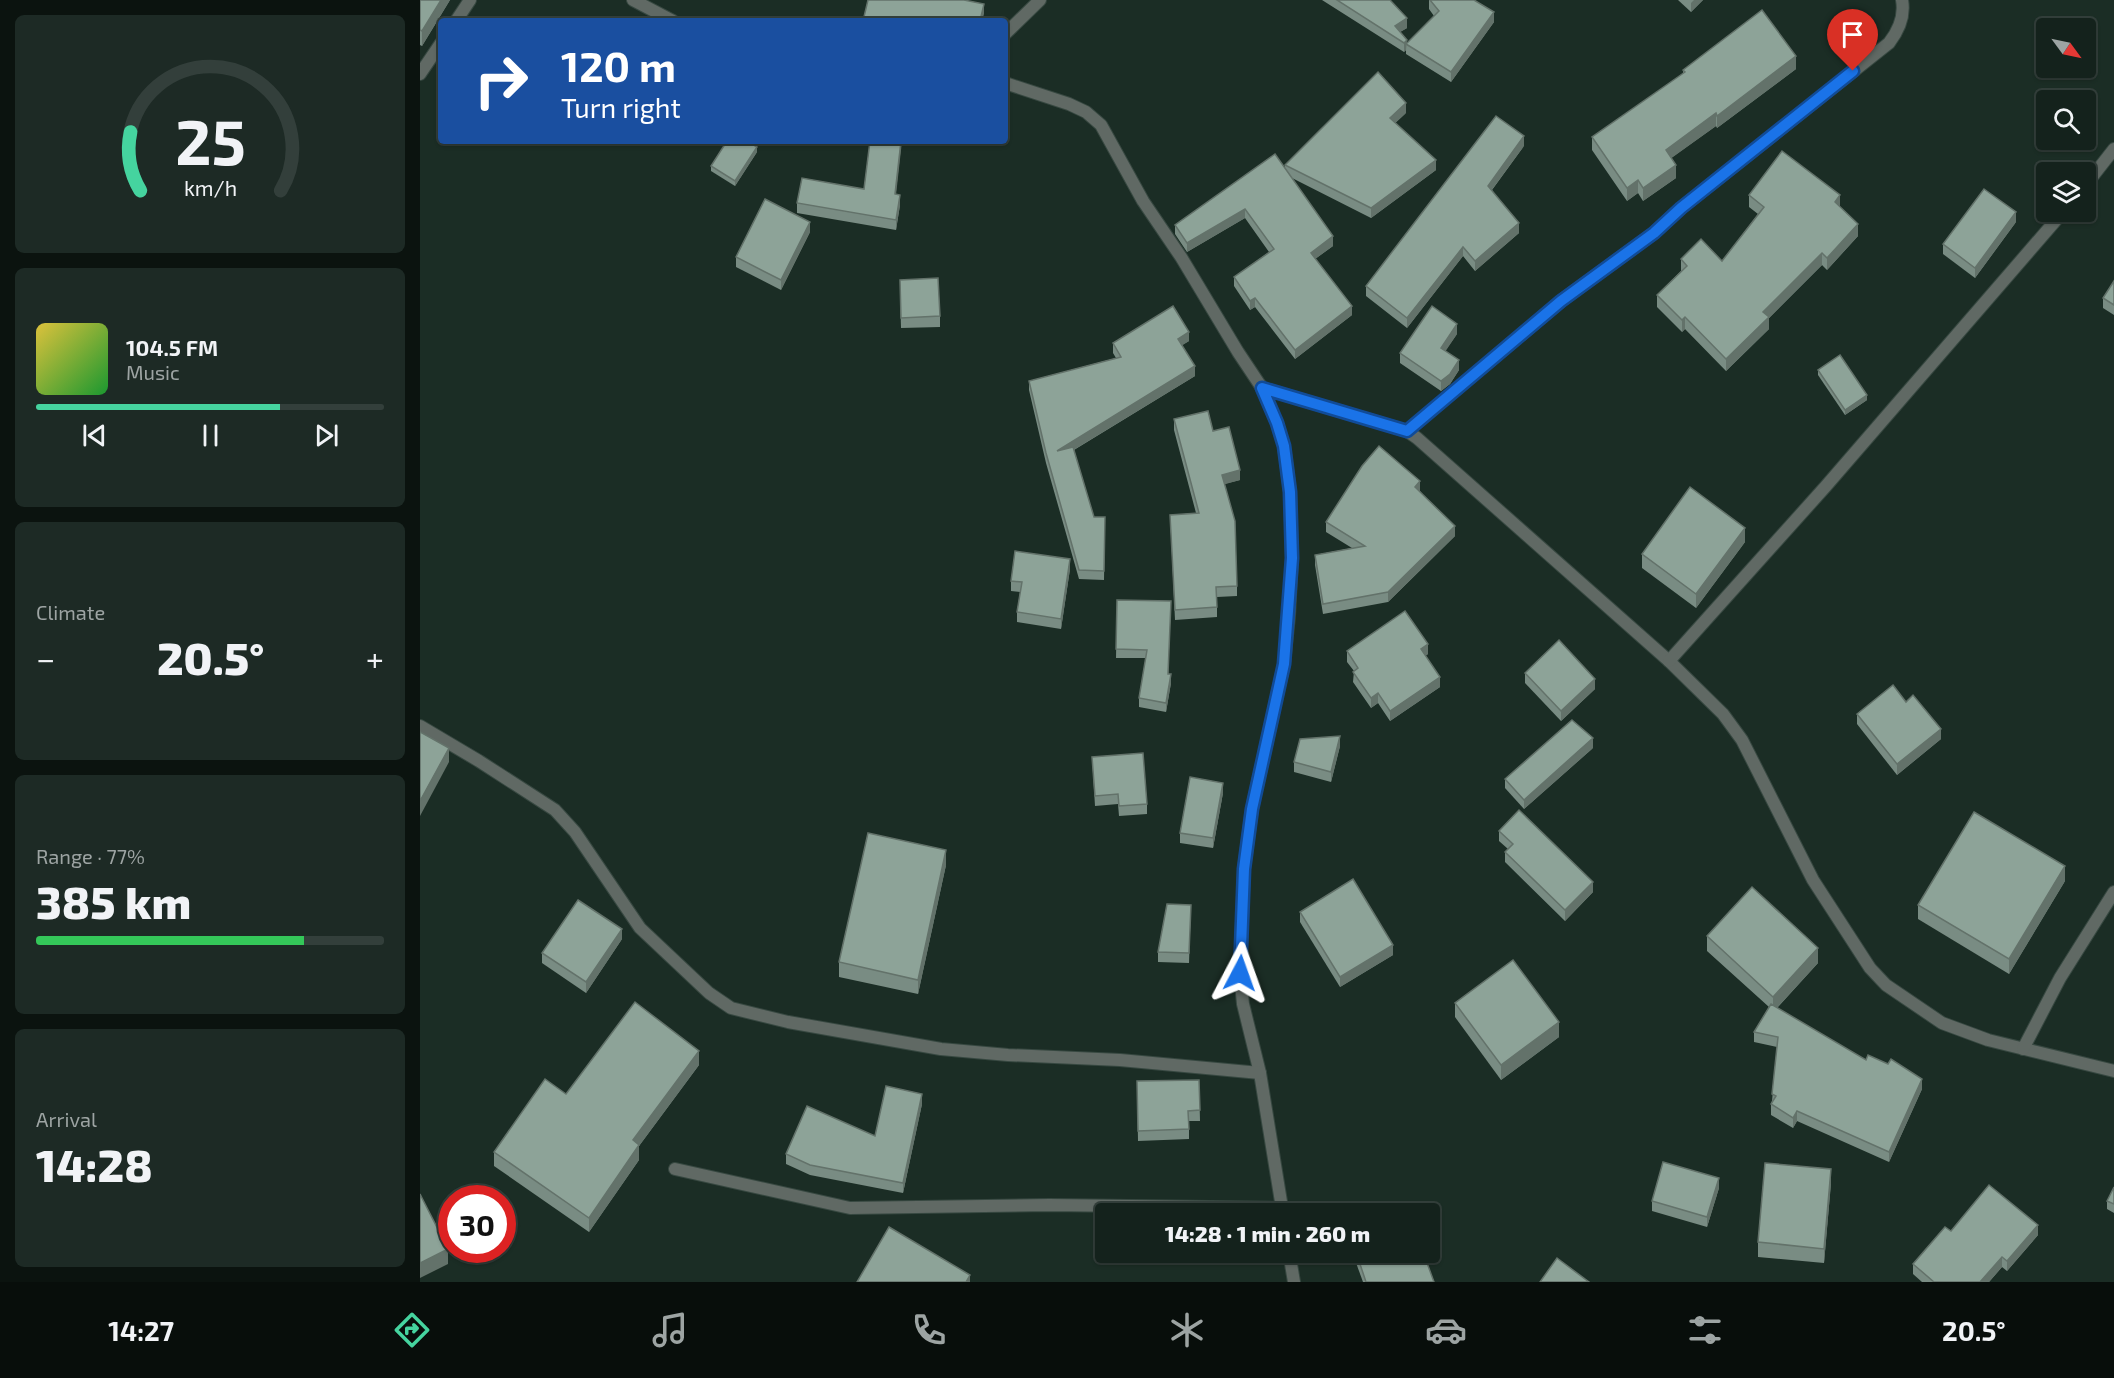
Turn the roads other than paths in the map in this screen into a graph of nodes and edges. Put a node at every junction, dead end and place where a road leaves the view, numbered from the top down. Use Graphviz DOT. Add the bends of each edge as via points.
graph roads {
  1 [pos="470,0"];
  2 [pos="633,0"];
  3 [pos="1040,0"];
  4 [pos="1902,0"];
  5 [pos="458,18"];
  6 [pos="667,18"];
  7 [pos="1008,31"];
  8 [pos="438,47"];
  9 [pos="420,74"];
  10 [pos="1008,84"];
  11 [pos="2114,149"];
  12 [pos="2096,172"];
  13 [pos="2054,222"];
  14 [pos="1262,388"];
  15 [pos="1407,431"];
  16 [pos="1669,661"];
  17 [pos="420,726"];
  18 [pos="2114,892"];
  19 [pos="2023,1049"];
  20 [pos="2114,1071"];
  21 [pos="1260,1073"];
  22 [pos="675,1169"];
  23 [pos="1282,1203"];
  24 [pos="1095,1206"];
  25 [pos="1291,1263"];
  26 [pos="1294,1282"];
  1 -- 5 [label="street"];
  2 -- 6 [label="street"];
  3 -- 7 [label="street"];
  4 -- 15 [label="street" via="1898,31 1889,43 1654,233 1561,301"];
  8 -- 9 [label="street"];
  10 -- 14 [label="street" via="1068,104 1101,125 1143,201"];
  11 -- 12 [label="street"];
  13 -- 16 [label="street"];
  14 -- 15 [label="street"];
  14 -- 21 [label="street" via="1284,446 1292,558 1284,664 1252,809 1244,869 1240,973 1243,1004"];
  15 -- 16 [label="street"];
  16 -- 19 [label="street" via="1723,714 1742,741 1813,880 1879,979 1942,1023"];
  17 -- 21 [label="street" via="555,810 575,832 640,928 709,993 731,1008 941,1049"];
  18 -- 19 [label="street" via="2060,978"];
  19 -- 20 [label="street"];
  21 -- 23 [label="street"];
  22 -- 24 [label="street" via="850,1208"];
  25 -- 26 [label="street"];
}
